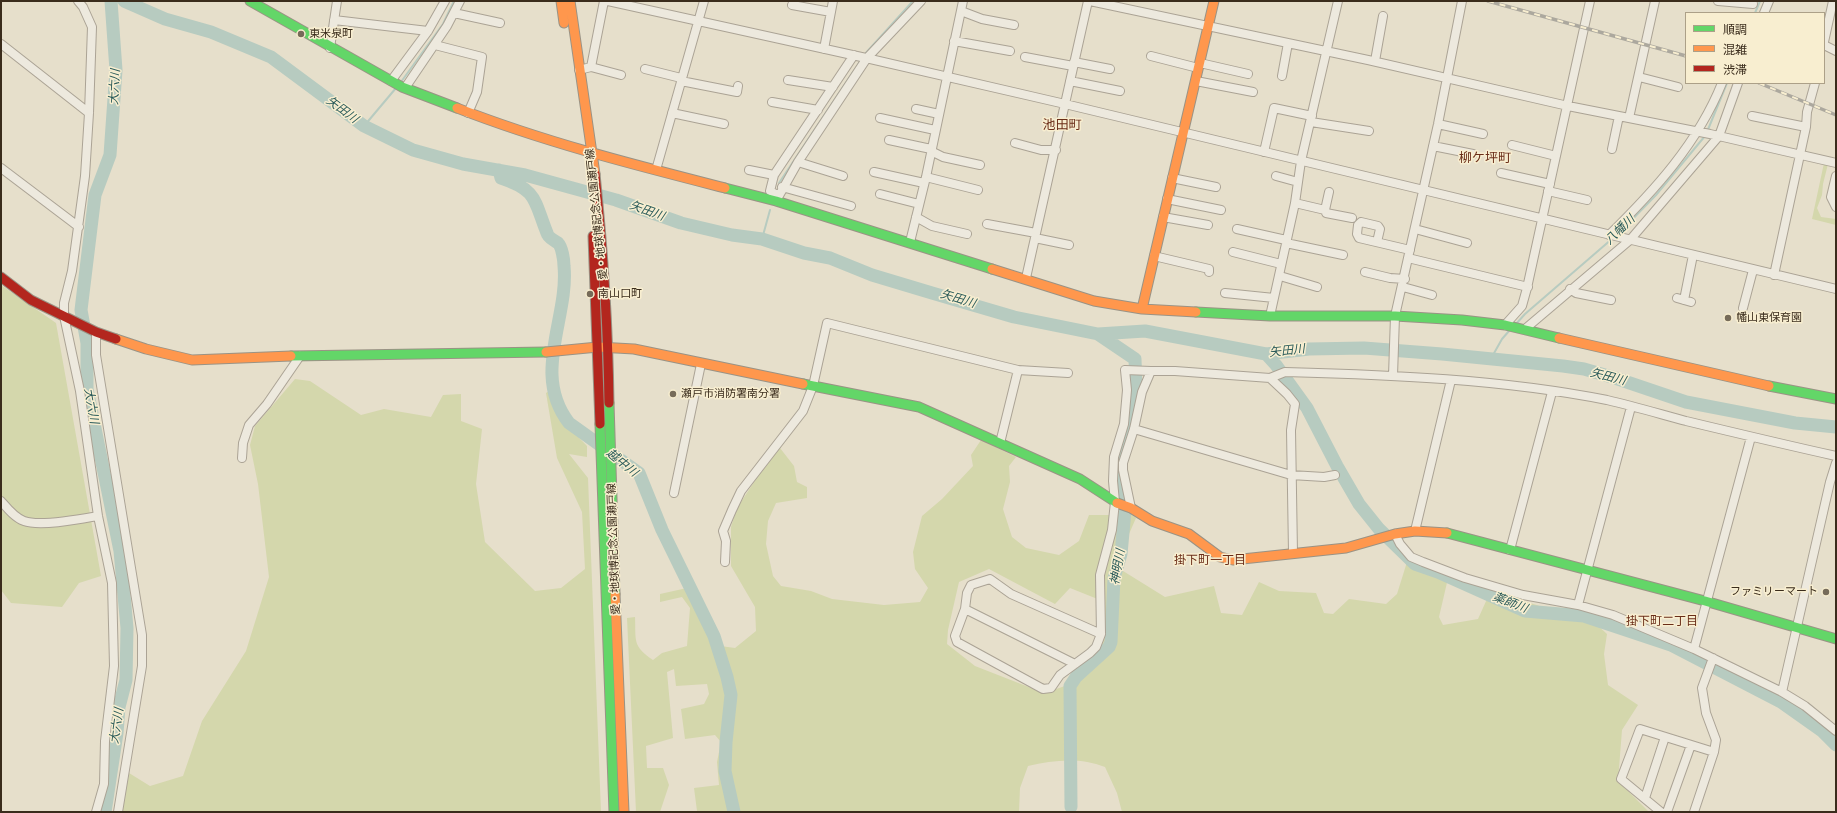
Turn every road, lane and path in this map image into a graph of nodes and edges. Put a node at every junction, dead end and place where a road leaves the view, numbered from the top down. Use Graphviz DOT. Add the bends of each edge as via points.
graph roads {
  1 [pos="78,1"];
  2 [pos="250,1"];
  3 [pos="337,1"];
  4 [pos="445,1"];
  5 [pos="460,1"];
  6 [pos="561,1"];
  7 [pos="570,1"];
  8 [pos="604,1"];
  9 [pos="608,1"];
  10 [pos="704,1"];
  11 [pos="833,1"];
  12 [pos="921,1"];
  13 [pos="963,1"];
  14 [pos="1089,1"];
  15 [pos="1214,1"];
  16 [pos="1338,1"];
  17 [pos="1462,1"];
  18 [pos="1590,1"];
  19 [pos="1655,1"];
  20 [pos="1718,1"];
  21 [pos="1769,1"];
  22 [pos="1833,1"];
  23 [pos="1753,3"];
  24 [pos="792,5"];
  25 [pos="961,11"];
  26 [pos="831,12"];
  27 [pos="1764,12"];
  28 [pos="454,13"];
  29 [pos="1384,16"];
  30 [pos="334,20"];
  31 [pos="698,22"];
  32 [pos="500,23"];
  33 [pos="1014,25"];
  34 [pos="1208,27"];
  35 [pos="428,31"];
  36 [pos="1825,37"];
  37 [pos="954,40"];
  38 [pos="1288,43"];
  39 [pos="435,45"];
  40 [pos="1825,46"];
  41 [pos="2,47"];
  42 [pos="330,48"];
  43 [pos="824,49"];
  44 [pos="1010,51"];
  45 [pos="1836,51"];
  46 [pos="1326,52"];
  47 [pos="855,55"];
  48 [pos="1151,56"];
  49 [pos="1025,57"];
  50 [pos="866,58"];
  51 [pos="1375,61"];
  52 [pos="1073,64"];
  53 [pos="1199,65"];
  54 [pos="591,67"];
  55 [pos="645,69"];
  56 [pos="579,70"];
  57 [pos="1110,70"];
  58 [pos="1248,74"];
  59 [pos="622,75"];
  60 [pos="1282,76"];
  61 [pos="947,77"];
  62 [pos="1639,77"];
  63 [pos="681,79"];
  64 [pos="1447,79"];
  65 [pos="788,80"];
  66 [pos="1070,81"];
  67 [pos="1196,81"];
  68 [pos="1722,84"];
  69 [pos="1738,84"];
  70 [pos="1815,84"];
  71 [pos="398,85"];
  72 [pos="738,86"];
  73 [pos="833,87"];
  74 [pos="1678,87"];
  75 [pos="1120,91"];
  76 [pos="1253,92"];
  77 [pos="772,102"];
  78 [pos="1065,104"];
  79 [pos="1568,106"];
  80 [pos="916,109"];
  81 [pos="818,110"];
  82 [pos="89,112"];
  83 [pos="468,113"];
  84 [pos="672,113"];
  85 [pos="939,114"];
  86 [pos="1619,116"];
  87 [pos="1752,116"];
  88 [pos="880,118"];
  89 [pos="1629,118"];
  90 [pos="1311,119"];
  91 [pos="724,124"];
  92 [pos="1438,124"];
  93 [pos="1806,127"];
  94 [pos="935,130"];
  95 [pos="1369,131"];
  96 [pos="1699,132"];
  97 [pos="1182,133"];
  98 [pos="1483,134"];
  99 [pos="1719,136"];
  100 [pos="889,140"];
  101 [pos="1015,143"];
  102 [pos="1512,145"];
  103 [pos="1433,146"];
  104 [pos="1612,149"];
  105 [pos="931,150"];
  106 [pos="1056,150"];
  107 [pos="1264,152"];
  108 [pos="588,153"];
  109 [pos="1473,154"];
  110 [pos="1800,155"];
  111 [pos="1556,156"];
  112 [pos="1302,161"];
  113 [pos="798,162"];
  114 [pos="1836,163"];
  115 [pos="980,165"];
  116 [pos="1,168"];
  117 [pos="656,170"];
  118 [pos="749,170"];
  119 [pos="874,172"];
  120 [pos="1501,173"];
  121 [pos="774,175"];
  122 [pos="842,176"];
  123 [pos="1276,176"];
  124 [pos="1836,176"];
  125 [pos="1172,178"];
  126 [pos="925,180"];
  127 [pos="1298,182"];
  128 [pos="782,187"];
  129 [pos="1216,187"];
  130 [pos="1549,188"];
  131 [pos="978,190"];
  132 [pos="1423,190"];
  133 [pos="1329,192"];
  134 [pos="880,194"];
  135 [pos="777,198"];
  136 [pos="1167,199"];
  137 [pos="1587,200"];
  138 [pos="1295,203"];
  139 [pos="919,204"];
  140 [pos="851,206"];
  141 [pos="1836,206"];
  142 [pos="1221,210"];
  143 [pos="1325,210"];
  144 [pos="916,217"];
  145 [pos="1163,217"];
  146 [pos="1352,218"];
  147 [pos="1542,219"];
  148 [pos="987,224"];
  149 [pos="1208,225"];
  150 [pos="79,227"];
  151 [pos="1237,229"];
  152 [pos="1415,229"];
  153 [pos="597,230"];
  154 [pos="967,234"];
  155 [pos="1035,235"];
  156 [pos="1611,235"];
  157 [pos="1626,239"];
  158 [pos="910,242"];
  159 [pos="1286,242"];
  160 [pos="1377,242"];
  161 [pos="1467,243"];
  162 [pos="1069,245"];
  163 [pos="1233,252"];
  164 [pos="1409,254"];
  165 [pos="1343,255"];
  166 [pos="1693,255"];
  167 [pos="1154,256"];
  168 [pos="1281,264"];
  169 [pos="1753,270"];
  170 [pos="1209,272"];
  171 [pos="1365,272"];
  172 [pos="1774,275"];
  173 [pos="1280,276"];
  174 [pos="1,277"];
  175 [pos="1026,278"];
  176 [pos="1404,283"];
  177 [pos="1317,286"];
  178 [pos="1528,286"];
  179 [pos="1570,289"];
  180 [pos="1836,289"];
  181 [pos="1225,293"];
  182 [pos="1432,295"];
  183 [pos="1274,298"];
  184 [pos="1611,300"];
  185 [pos="1684,300"];
  186 [pos="1743,308"];
  187 [pos="1142,309"];
  188 [pos="66,316"];
  189 [pos="1270,316"];
  190 [pos="1395,318"];
  191 [pos="1507,325"];
  192 [pos="1522,328"];
  193 [pos="94,331"];
  194 [pos="598,348"];
  195 [pos="608,348"];
  196 [pos="300,356"];
  197 [pos="701,364"];
  198 [pos="1018,370"];
  199 [pos="1151,371"];
  200 [pos="1068,373"];
  201 [pos="1393,374"];
  202 [pos="1270,378"];
  203 [pos="1451,380"];
  204 [pos="813,386"];
  205 [pos="1552,392"];
  206 [pos="1836,399"];
  207 [pos="1631,407"];
  208 [pos="1134,429"];
  209 [pos="1751,437"];
  210 [pos="1000,443"];
  211 [pos="1836,456"];
  212 [pos="242,458"];
  213 [pos="1836,463"];
  214 [pos="1291,475"];
  215 [pos="1336,475"];
  216 [pos="674,493"];
  217 [pos="1,501"];
  218 [pos="1115,502"];
  219 [pos="1131,508"];
  220 [pos="98,516"];
  221 [pos="1415,531"];
  222 [pos="1395,534"];
  223 [pos="1510,550"];
  224 [pos="1293,553"];
  225 [pos="725,562"];
  226 [pos="1588,571"];
  227 [pos="1705,601"];
  228 [pos="1578,605"];
  229 [pos="965,609"];
  230 [pos="1796,628"];
  231 [pos="1101,634"];
  232 [pos="1836,639"];
  233 [pos="1694,649"];
  234 [pos="1713,658"];
  235 [pos="1075,664"];
  236 [pos="1782,692"];
  237 [pos="1836,731"];
  238 [pos="1665,737"];
  239 [pos="1691,745"];
  240 [pos="1714,752"];
  241 [pos="1645,798"];
  242 [pos="96,812"];
  243 [pos="118,812"];
  244 [pos="614,812"];
  245 [pos="624,812"];
  246 [pos="1661,812"];
  247 [pos="1667,812"];
  248 [pos="1694,812"];
  1 -- 82 [label="street" via="92,27"];
  2 -- 42 [label="street"];
  3 -- 30 [label="street"];
  4 -- 35 [label="street"];
  5 -- 28 [label="street"];
  6 -- 108 [label="street, 愛・地球博記念公園瀬戸線"];
  7 -- 56 [label="street, 愛・地球博記念公園瀬戸線"];
  8 -- 54 [label="street"];
  9 -- 31 [label="street"];
  10 -- 31 [label="street"];
  11 -- 26 [label="street"];
  12 -- 50 [label="street"];
  13 -- 25 [label="street"];
  14 -- 34 [label="street"];
  14 -- 52 [label="street"];
  15 -- 34 [label="street"];
  16 -- 46 [label="street"];
  17 -- 64 [label="street"];
  18 -- 79 [label="street"];
  19 -- 62 [label="street"];
  20 -- 23 [label="street"];
  21 -- 27 [label="street"];
  22 -- 36 [label="street"];
  24 -- 26 [label="street"];
  25 -- 33 [label="street" via="982,19"];
  25 -- 37 [label="street"];
  26 -- 43 [label="street"];
  28 -- 32 [label="street"];
  28 -- 39 [label="street"];
  29 -- 51 [label="street"];
  30 -- 35 [label="street"];
  30 -- 42 [label="street"];
  31 -- 43 [label="street"];
  31 -- 63 [label="street"];
  34 -- 38 [label="street"];
  34 -- 53 [label="street"];
  35 -- 71 [label="street"];
  37 -- 44 [label="street"];
  37 -- 61 [label="street"];
  38 -- 46 [label="street"];
  38 -- 60 [label="street"];
  39 -- 71 [label="street"];
  39 -- 83 [label="street" via="482,57 477,92"];
  40 -- 45 [label="street"];
  41 -- 82 [label="street"];
  42 -- 71 [label="street"];
  43 -- 47 [label="street"];
  46 -- 51 [label="street"];
  46 -- 90 [label="street"];
  47 -- 50 [label="street"];
  47 -- 73 [label="street"];
  48 -- 53 [label="street"];
  49 -- 52 [label="street"];
  50 -- 61 [label="street"];
  50 -- 113 [label="street"];
  51 -- 64 [label="street"];
  52 -- 57 [label="street"];
  52 -- 66 [label="street"];
  53 -- 58 [label="street"];
  53 -- 67 [label="street"];
  54 -- 56 [label="street"];
  54 -- 59 [label="street"];
  55 -- 63 [label="street"];
  56 -- 108 [label="street, 愛・地球博記念公園瀬戸線"];
  61 -- 78 [label="street"];
  61 -- 85 [label="street"];
  62 -- 74 [label="street"];
  62 -- 89 [label="street"];
  63 -- 72 [label="street" via="737,92"];
  63 -- 84 [label="street"];
  64 -- 79 [label="street"];
  64 -- 92 [label="street"];
  65 -- 73 [label="street"];
  66 -- 75 [label="street"];
  66 -- 78 [label="street"];
  67 -- 76 [label="street"];
  67 -- 97 [label="street"];
  68 -- 96 [label="street"];
  69 -- 99 [label="street"];
  70 -- 93 [label="street" via="1807,112"];
  71 -- 83 [label="street"];
  73 -- 81 [label="street"];
  77 -- 81 [label="street"];
  78 -- 97 [label="street"];
  78 -- 106 [label="street"];
  79 -- 86 [label="street"];
  79 -- 111 [label="street"];
  80 -- 85 [label="street"];
  81 -- 121 [label="street"];
  82 -- 150 [label="street"];
  83 -- 108 [label="street"];
  84 -- 91 [label="street"];
  84 -- 117 [label="street"];
  85 -- 94 [label="street"];
  86 -- 89 [label="street"];
  86 -- 104 [label="street"];
  87 -- 93 [label="street"];
  88 -- 94 [label="street"];
  89 -- 96 [label="street"];
  90 -- 95 [label="street"];
  90 -- 107 [label="street" via="1274,108"];
  90 -- 112 [label="street"];
  92 -- 98 [label="street"];
  92 -- 103 [label="street"];
  93 -- 110 [label="street"];
  94 -- 105 [label="street"];
  96 -- 99 [label="street"];
  96 -- 156 [label="street" via="1647,198"];
  97 -- 107 [label="street"];
  97 -- 125 [label="street"];
  99 -- 110 [label="street"];
  99 -- 157 [label="street"];
  100 -- 105 [label="street"];
  101 -- 106 [label="street" via="1041,150"];
  102 -- 111 [label="street"];
  103 -- 109 [label="street"];
  103 -- 132 [label="street"];
  105 -- 115 [label="street" via="943,157"];
  105 -- 126 [label="street"];
  106 -- 155 [label="street"];
  107 -- 112 [label="street"];
  108 -- 117 [label="street"];
  108 -- 153 [label="street, 愛・地球博記念公園瀬戸線"];
  110 -- 114 [label="street"];
  110 -- 172 [label="street"];
  111 -- 130 [label="street"];
  112 -- 127 [label="street"];
  112 -- 132 [label="street"];
  113 -- 122 [label="street"];
  113 -- 128 [label="street"];
  116 -- 150 [label="street"];
  117 -- 135 [label="street"];
  118 -- 121 [label="street"];
  119 -- 126 [label="street"];
  120 -- 130 [label="street"];
  121 -- 135 [label="street" via="770,191"];
  123 -- 127 [label="street"];
  124 -- 141 [label="street" via="1831,197"];
  125 -- 129 [label="street"];
  125 -- 136 [label="street"];
  126 -- 131 [label="street"];
  126 -- 139 [label="street"];
  127 -- 138 [label="street"];
  128 -- 135 [label="street"];
  128 -- 140 [label="street"];
  130 -- 137 [label="street"];
  130 -- 147 [label="street"];
  132 -- 147 [label="street"];
  132 -- 152 [label="street"];
  133 -- 143 [label="street"];
  134 -- 139 [label="street"];
  135 -- 158 [label="street"];
  136 -- 142 [label="street"];
  136 -- 145 [label="street"];
  138 -- 143 [label="street"];
  138 -- 159 [label="street"];
  139 -- 144 [label="street"];
  143 -- 146 [label="street" via="1326,213"];
  144 -- 154 [label="street" via="932,226"];
  144 -- 158 [label="street"];
  145 -- 149 [label="street"];
  145 -- 167 [label="street"];
  147 -- 156 [label="street"];
  147 -- 178 [label="street"];
  148 -- 155 [label="street"];
  150 -- 188 [label="street" via="64,303"];
  151 -- 159 [label="street"];
  152 -- 161 [label="street"];
  152 -- 164 [label="street"];
  153 -- 194 [label="street, 愛・地球博記念公園瀬戸線"];
  153 -- 195 [label="street, 愛・地球博記念公園瀬戸線"];
  155 -- 162 [label="street"];
  155 -- 175 [label="street"];
  156 -- 157 [label="street"];
  157 -- 166 [label="street"];
  157 -- 179 [label="street"];
  158 -- 175 [label="street"];
  159 -- 165 [label="street"];
  159 -- 168 [label="street"];
  160 -- 164 [label="street"];
  163 -- 168 [label="street"];
  164 -- 176 [label="street"];
  164 -- 178 [label="street"];
  166 -- 169 [label="street"];
  166 -- 185 [label="street"];
  167 -- 170 [label="street" via="1209,269"];
  167 -- 187 [label="street"];
  168 -- 173 [label="street"];
  169 -- 172 [label="street"];
  169 -- 186 [label="street"];
  171 -- 176 [label="street"];
  172 -- 180 [label="street"];
  173 -- 177 [label="street"];
  173 -- 183 [label="street"];
  174 -- 188 [label="street" via="31,300"];
  175 -- 187 [label="street" via="1094,301"];
  176 -- 182 [label="street"];
  176 -- 190 [label="street"];
  178 -- 191 [label="street" via="1522,306"];
  179 -- 184 [label="street" via="1576,293"];
  179 -- 192 [label="street"];
  181 -- 183 [label="street"];
  183 -- 189 [label="street"];
  187 -- 189 [label="street"];
  188 -- 193 [label="street"];
  188 -- 220 [label="street"];
  189 -- 190 [label="street"];
  190 -- 191 [label="street" via="1462,320"];
  190 -- 201 [label="street"];
  191 -- 192 [label="street"];
  192 -- 206 [label="street" via="1748,382"];
  193 -- 196 [label="street" via="146,349 192,360"];
  193 -- 243 [label="street" via="142,635 142,666"];
  194 -- 195 [label="street"];
  194 -- 196 [label="street" via="544,352"];
  194 -- 244 [label="street, 愛・地球博記念公園瀬戸線"];
  195 -- 197 [label="street" via="645,351"];
  195 -- 245 [label="street, 愛・地球博記念公園瀬戸線"];
  196 -- 212 [label="street" via="249,425 242,443"];
  197 -- 204 [label="street"];
  197 -- 216 [label="street"];
  198 -- 200 [label="street"];
  198 -- 204 [label="street" via="827,323"];
  198 -- 210 [label="street"];
  199 -- 202 [label="street"];
  199 -- 208 [label="street" via="1142,392"];
  199 -- 218 [label="street" via="1125,370 1127,390 1124,424 1114,457"];
  201 -- 202 [label="street" via="1285,372"];
  201 -- 203 [label="street"];
  202 -- 214 [label="street" via="1295,404 1291,430"];
  203 -- 205 [label="street"];
  203 -- 221 [label="street"];
  204 -- 210 [label="street" via="918,407"];
  204 -- 225 [label="street" via="803,411 741,492 723,531 726,541"];
  205 -- 207 [label="street"];
  205 -- 223 [label="street"];
  207 -- 209 [label="street"];
  207 -- 226 [label="street"];
  208 -- 214 [label="street"];
  208 -- 219 [label="street" via="1123,463"];
  209 -- 211 [label="street"];
  209 -- 227 [label="street"];
  210 -- 218 [label="street" via="1090,484"];
  213 -- 230 [label="street"];
  214 -- 215 [label="street"];
  214 -- 224 [label="street"];
  217 -- 220 [label="street" via="15,516 25,522 50,523"];
  218 -- 219 [label="street"];
  218 -- 231 [label="street" via="1112,530 1100,575"];
  219 -- 224 [label="street" via="1152,521 1189,534 1220,557 1233,560"];
  220 -- 242 [label="street" via="112,583 114,666 105,741 104,784"];
  221 -- 222 [label="street"];
  221 -- 223 [label="street" via="1446,533"];
  222 -- 224 [label="street" via="1346,548"];
  222 -- 228 [label="street" via="1411,557 1465,578 1515,593"];
  223 -- 226 [label="street"];
  226 -- 227 [label="street"];
  226 -- 228 [label="street"];
  227 -- 230 [label="street"];
  227 -- 233 [label="street"];
  228 -- 233 [label="street" via="1613,615"];
  229 -- 231 [label="street" via="971,585 990,579 1011,594"];
  229 -- 235 [label="street"];
  229 -- 235 [label="street" via="955,636 957,642 1043,689 1051,688 1060,675"];
  230 -- 232 [label="street"];
  230 -- 236 [label="street"];
  231 -- 235 [label="street" via="1096,647"];
  233 -- 234 [label="street"];
  234 -- 236 [label="street"];
  234 -- 240 [label="street" via="1702,688 1706,713 1716,740"];
  236 -- 237 [label="street" via="1805,706"];
  238 -- 239 [label="street"];
  238 -- 241 [label="street"];
  238 -- 241 [label="street" via="1640,729 1621,779"];
  239 -- 240 [label="street"];
  239 -- 247 [label="street"];
  240 -- 248 [label="street"];
  241 -- 246 [label="street"];
}
